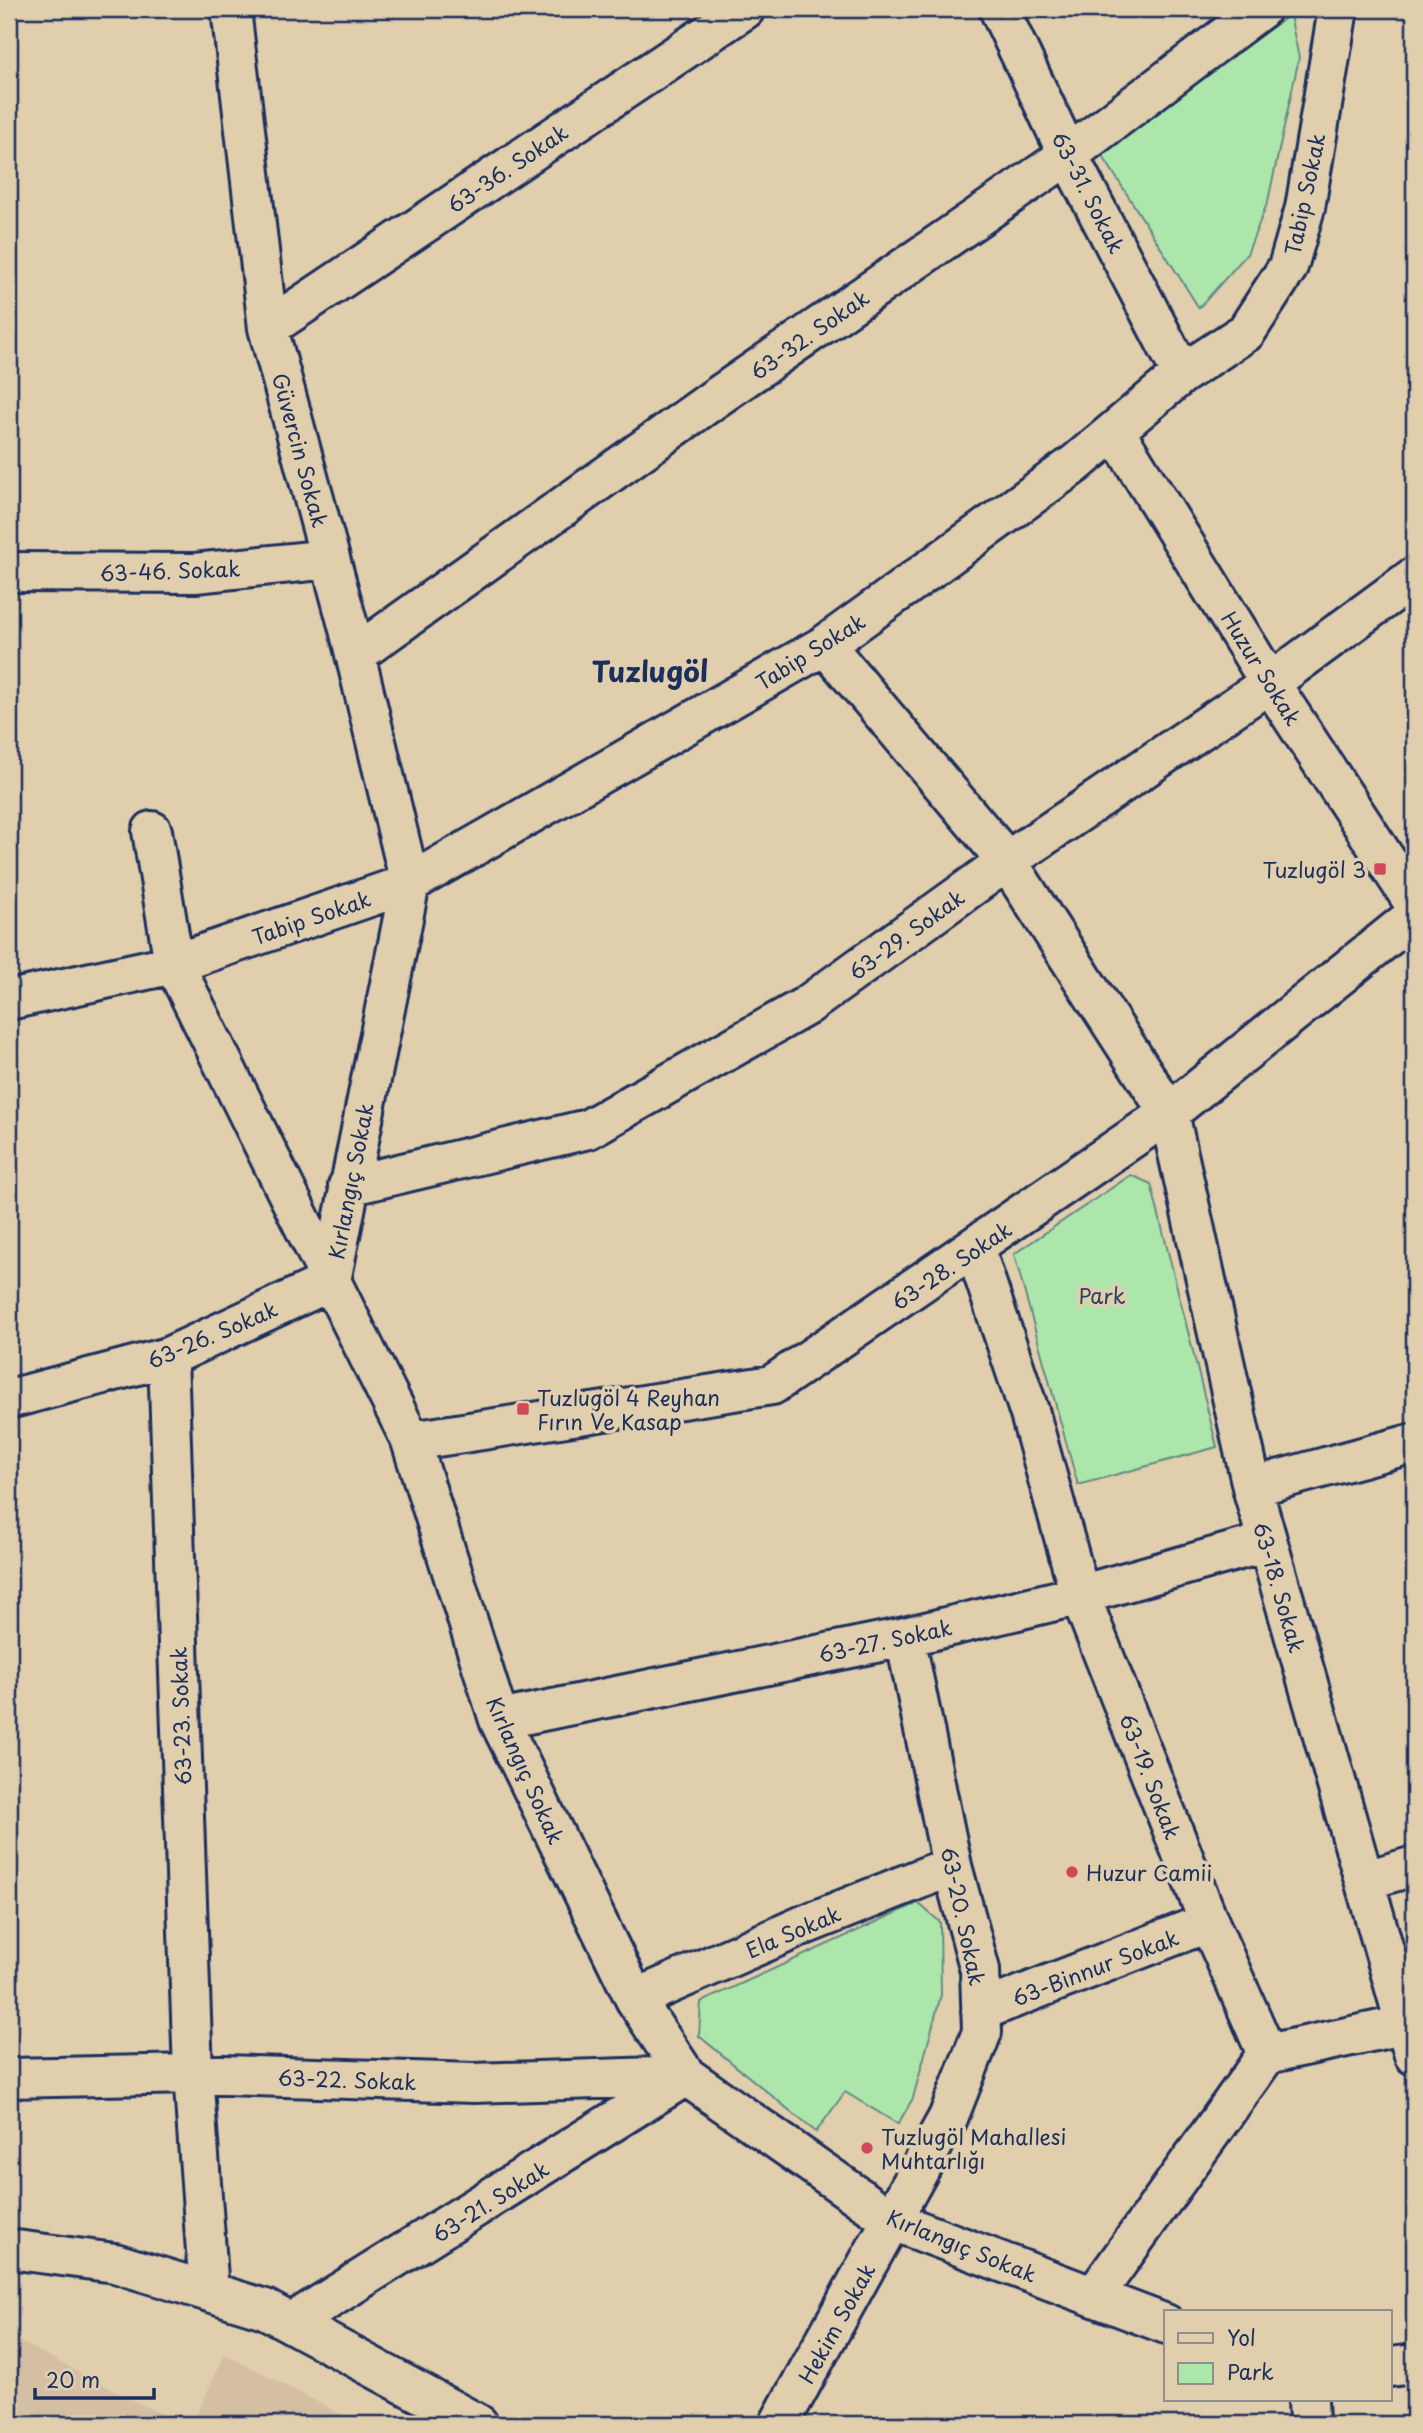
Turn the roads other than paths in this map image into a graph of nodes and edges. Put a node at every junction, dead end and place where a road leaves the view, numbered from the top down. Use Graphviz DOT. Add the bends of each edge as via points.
graph roads {
  1 [pos="231,9"];
  2 [pos="745,9"];
  3 [pos="999,9"];
  4 [pos="1261,9"];
  5 [pos="1338,9"];
  6 [pos="1069,155"];
  7 [pos="268,328"];
  8 [pos="1182,374"];
  9 [pos="1115,431"];
  10 [pos="330,559"];
  11 [pos="9,572"];
  12 [pos="1414,577"];
  13 [pos="825,645"];
  14 [pos="355,655"];
  15 [pos="1270,683"];
  16 [pos="152,831"];
  17 [pos="1007,861"];
  18 [pos="410,883"];
  19 [pos="1414,903"];
  20 [pos="1414,916"];
  21 [pos="174,964"];
  22 [pos="9,1000"];
  23 [pos="1169,1113"];
  24 [pos="348,1186"];
  25 [pos="975,1249"];
  26 [pos="331,1281"];
  27 [pos="168,1357"];
  28 [pos="9,1399"];
  29 [pos="411,1441"];
  30 [pos="1414,1443"];
  31 [pos="1252,1487"];
  32 [pos="1266,1542"];
  33 [pos="1080,1595"];
  34 [pos="905,1637"];
  35 [pos="499,1720"];
  36 [pos="953,1866"];
  37 [pos="1414,1866"];
  38 [pos="1366,1880"];
  39 [pos="1209,1922"];
  40 [pos="635,1999"];
  41 [pos="981,2011"];
  42 [pos="1411,2039"];
  43 [pos="1267,2054"];
  44 [pos="193,2074"];
  45 [pos="686,2076"];
  46 [pos="9,2078"];
  47 [pos="893,2221"];
  48 [pos="9,2249"];
  49 [pos="209,2292"];
  50 [pos="1094,2296"];
  51 [pos="291,2323"];
  52 [pos="1164,2323"];
  53 [pos="1414,2364"];
  54 [pos="1392,2367"];
  55 [pos="1308,2402"];
  56 [pos="478,2424"];
  57 [pos="779,2424"];
  58 [pos="1309,2424"];
  1 -- 7 [label="street, Güvercin Sokak"];
  2 -- 7 [label="street, 63-36. Sokak"];
  3 -- 6 [label="street, 63-31. Sokak"];
  4 -- 6 [label="street, 63-32. Sokak"];
  5 -- 8 [label="street, Tabip Sokak" via="1304,208 1288,267 1246,332"];
  6 -- 8 [label="street, 63-31. Sokak"];
  6 -- 14 [label="street, 63-32. Sokak" via="714,399"];
  7 -- 10 [label="street, Güvercin Sokak"];
  8 -- 9 [label="street, Tabip Sokak"];
  9 -- 13 [label="street, Tabip Sokak"];
  9 -- 15 [label="street, Huzur Sokak"];
  10 -- 11 [label="street, 63-46. Sokak" via="195,573"];
  10 -- 14 [label="street, Güvercin Sokak"];
  12 -- 15 [label="street, 63-29. Sokak"];
  13 -- 17 [label="street"];
  13 -- 18 [label="street, Tabip Sokak"];
  14 -- 18 [label="street, Güvercin Sokak"];
  15 -- 17 [label="street, 63-29. Sokak"];
  15 -- 19 [label="street, Huzur Sokak"];
  16 -- 21 [label="street"];
  17 -- 23 [label="street"];
  17 -- 24 [label="street, 63-29. Sokak" via="806,1006 588,1129"];
  18 -- 21 [label="street, Tabip Sokak"];
  18 -- 24 [label="street, Kırlangıç Sokak"];
  20 -- 23 [label="street, 63-28. Sokak"];
  21 -- 22 [label="street, Tabip Sokak"];
  21 -- 26 [label="street"];
  23 -- 25 [label="street, 63-28. Sokak"];
  23 -- 31 [label="street, 63-18. Sokak"];
  24 -- 26 [label="street, Kırlangıç Sokak"];
  25 -- 29 [label="street, 63-28. Sokak" via="772,1385"];
  25 -- 33 [label="street, 63-19. Sokak" via="1030,1414"];
  26 -- 27 [label="street, 63-26. Sokak"];
  26 -- 29 [label="street, Kırlangıç Sokak"];
  27 -- 28 [label="street, 63-26. Sokak"];
  27 -- 44 [label="street, 63-23. Sokak"];
  29 -- 35 [label="street, Kırlangıç Sokak"];
  30 -- 31 [label="street"];
  31 -- 32 [label="street, 63-18. Sokak"];
  32 -- 33 [label="street, 63-27. Sokak"];
  32 -- 38 [label="street, 63-18. Sokak"];
  33 -- 34 [label="street, 63-27. Sokak"];
  33 -- 39 [label="street, 63-19. Sokak"];
  34 -- 35 [label="street, 63-27. Sokak"];
  34 -- 36 [label="street, 63-20. Sokak"];
  35 -- 40 [label="street, Kırlangıç Sokak"];
  36 -- 40 [label="street, Ela Sokak"];
  36 -- 41 [label="street, 63-20. Sokak" via="980,1970"];
  37 -- 38 [label="street"];
  38 -- 42 [label="street, 63-18. Sokak"];
  39 -- 41 [label="street, 63-Binnur Sokak"];
  39 -- 43 [label="street, 63-19. Sokak"];
  40 -- 45 [label="street, Kırlangıç Sokak"];
  41 -- 47 [label="street, 63-20. Sokak" via="982,2032 948,2118"];
  42 -- 43 [label="street"];
  43 -- 50 [label="street"];
  44 -- 45 [label="street, 63-22. Sokak" via="474,2083"];
  44 -- 46 [label="street, 63-22. Sokak"];
  44 -- 49 [label="street, 63-23. Sokak"];
  45 -- 47 [label="street, Kırlangıç Sokak"];
  45 -- 51 [label="street, 63-21. Sokak"];
  47 -- 50 [label="street, Kırlangıç Sokak"];
  47 -- 57 [label="street, Hekim Sokak"];
  48 -- 49 [label="street" via="115,2263"];
  49 -- 51 [label="street" via="265,2309"];
  50 -- 52 [label="street, Kırlangıç Sokak"];
  51 -- 56 [label="street"];
  53 -- 54 [label="street"];
  55 -- 58 [label="street"];
}
